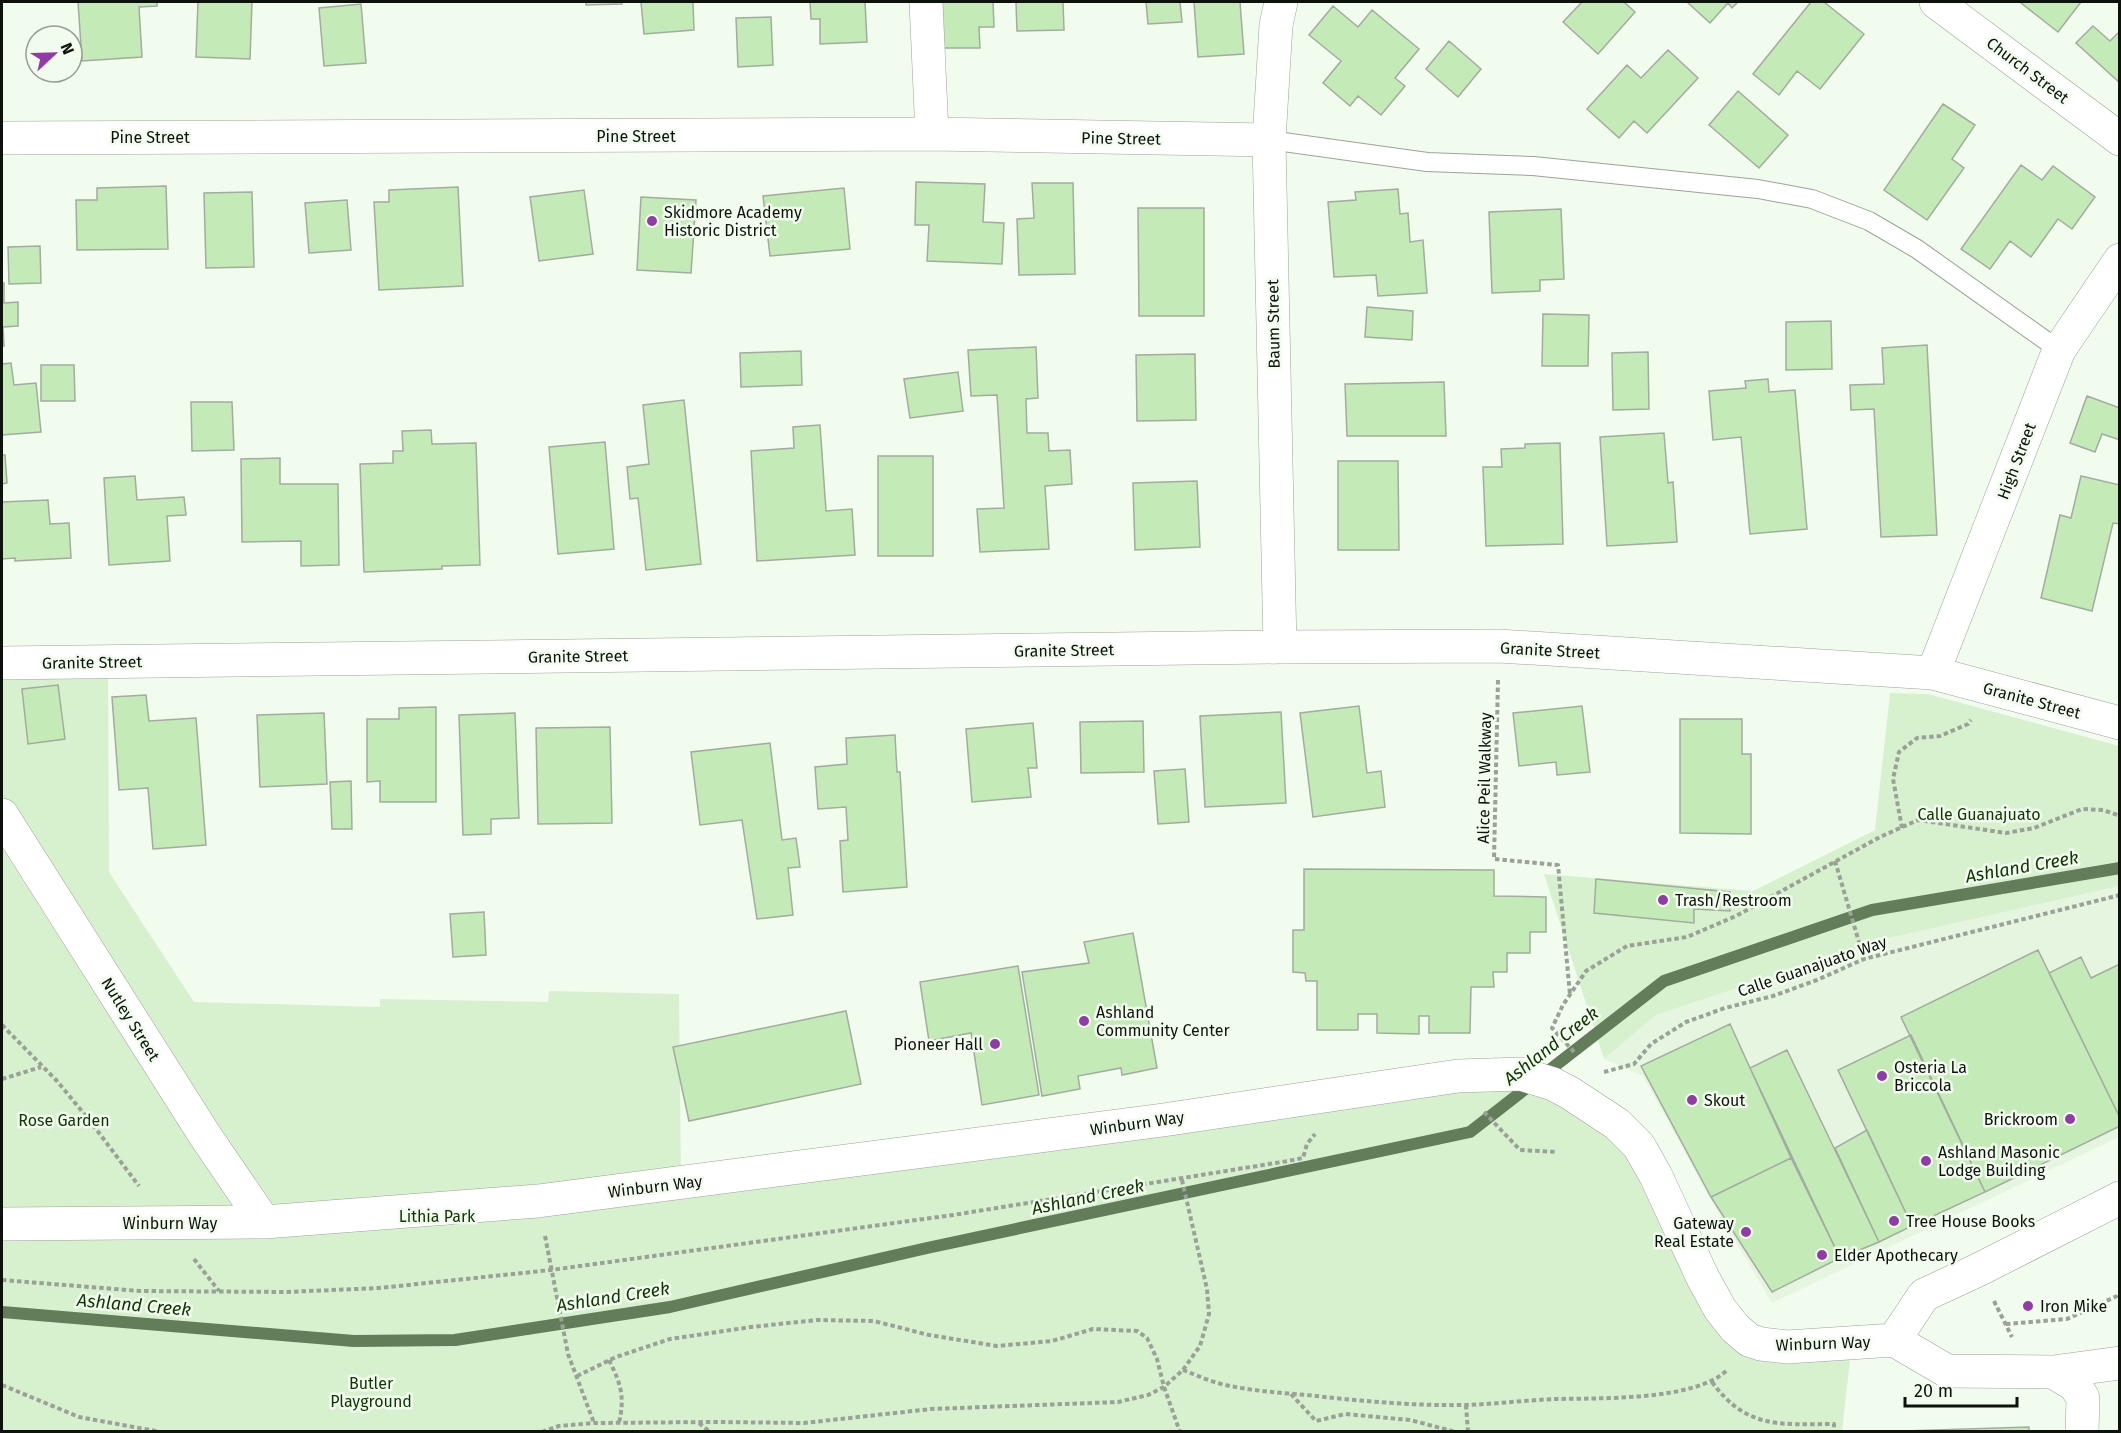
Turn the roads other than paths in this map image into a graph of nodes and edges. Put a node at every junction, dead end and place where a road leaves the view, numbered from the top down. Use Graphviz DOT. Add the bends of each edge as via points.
graph roads {
  1 [pos="926,2"];
  2 [pos="1281,2"];
  3 [pos="1936,2"];
  4 [pos="932,134"];
  5 [pos="2,138"];
  6 [pos="2120,139"];
  7 [pos="1269,140"];
  8 [pos="2120,260"];
  9 [pos="2060,350"];
  10 [pos="1280,647"];
  11 [pos="2,663"];
  12 [pos="1933,673"];
  13 [pos="2120,723"];
  14 [pos="2,815"];
  15 [pos="2120,1198"];
  16 [pos="264,1222"];
  17 [pos="2,1224"];
  18 [pos="1894,1340"];
  19 [pos="2120,1363"];
  20 [pos="2053,1372"];
  21 [pos="2082,1431"];
  1 -- 4 [label="street"];
  2 -- 7 [label="street, Baum Street"];
  3 -- 6 [label="street, Church Street"];
  4 -- 5 [label="street, Pine Street"];
  4 -- 7 [label="street, Pine Street"];
  7 -- 9 [label="lane" via="1427,162 1533,166 1758,189 1812,199 1869,221 1917,249"];
  7 -- 10 [label="street, Baum Street"];
  8 -- 9 [label="street, High Street"];
  9 -- 12 [label="street, High Street"];
  10 -- 11 [label="street, Granite Street"];
  10 -- 12 [label="street, Granite Street" via="1499,646"];
  12 -- 13 [label="street, Granite Street"];
  14 -- 16 [label="street, Nutley Street"];
  15 -- 18 [label="street" via="1924,1295"];
  16 -- 17 [label="street, Winburn Way"];
  16 -- 18 [label="street, Winburn Way" via="538,1201 1163,1120 1458,1077 1521,1074 1553,1084 1593,1108 1639,1146 1720,1309 1749,1340 1787,1347"];
  18 -- 20 [label="street, Winburn Way" via="1947,1371"];
  19 -- 20 [label="street, Winburn Way"];
  20 -- 21 [label="street" via="2075,1385 2083,1398"];
}
